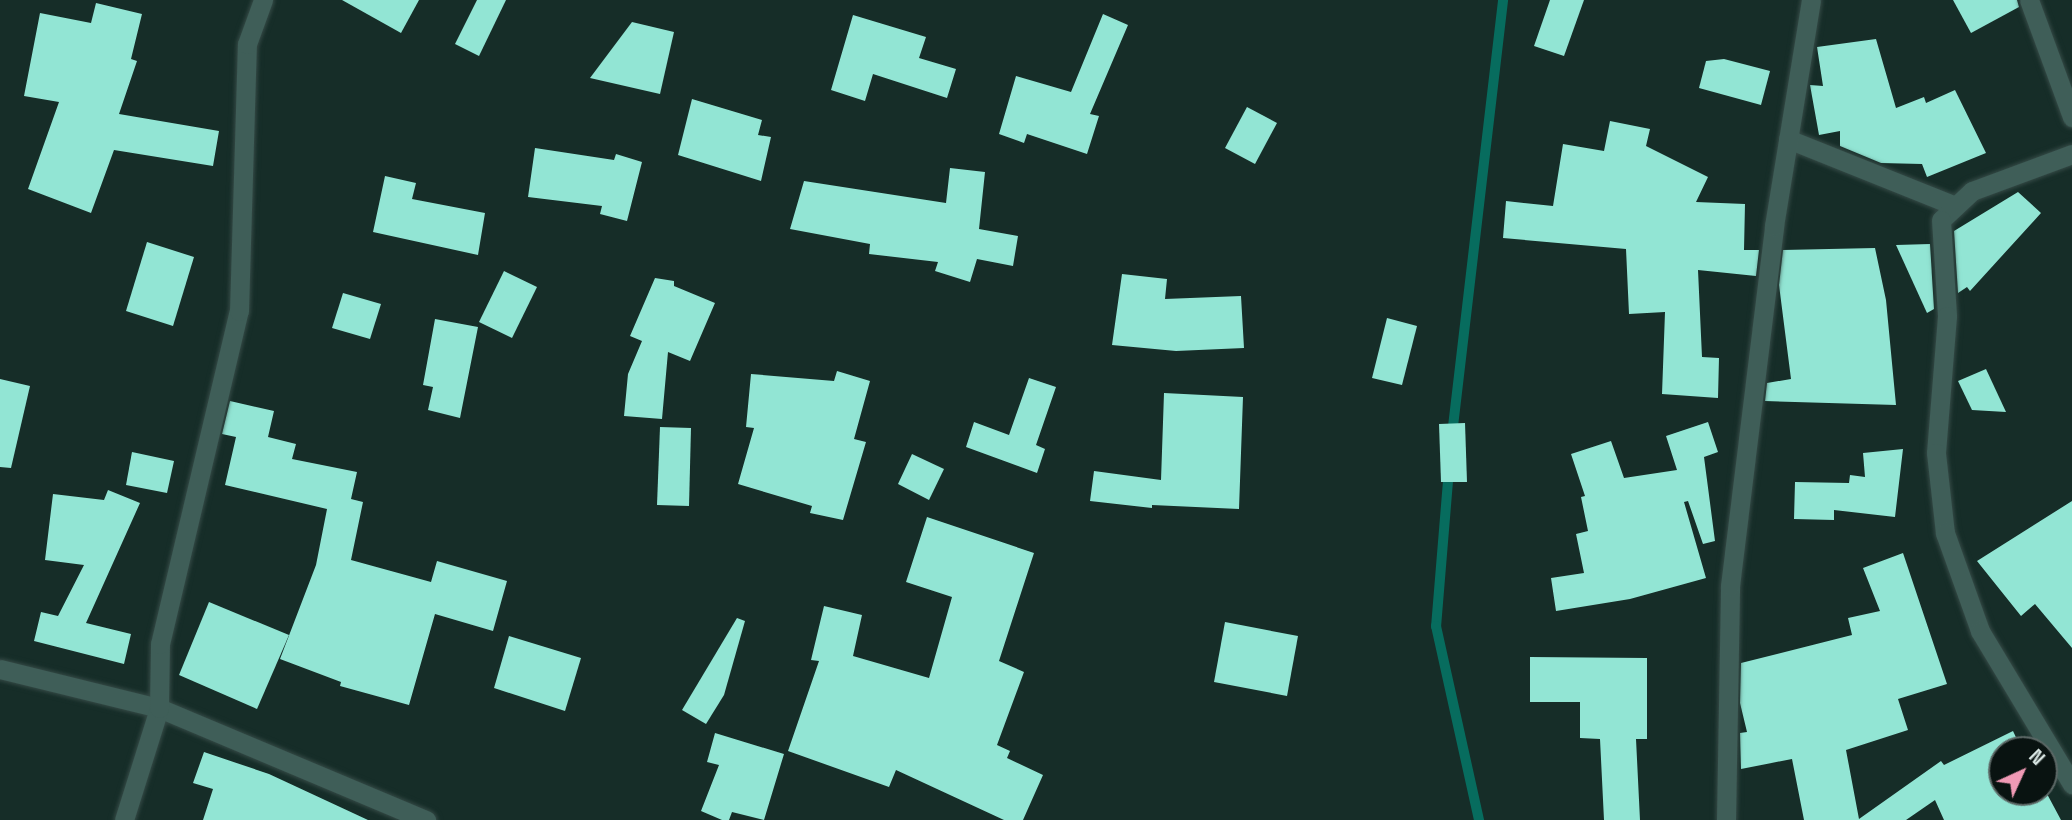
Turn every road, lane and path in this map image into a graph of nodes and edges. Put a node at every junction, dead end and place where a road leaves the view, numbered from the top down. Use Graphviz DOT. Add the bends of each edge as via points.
graph roads {
  1 [pos="263,0"];
  2 [pos="1811,0"];
  3 [pos="2029,0"];
  4 [pos="2072,117"];
  5 [pos="1788,139"];
  6 [pos="2072,154"];
  7 [pos="1953,205"];
  8 [pos="0,669"];
  9 [pos="159,708"];
  10 [pos="2072,784"];
  11 [pos="124,820"];
  12 [pos="426,820"];
  13 [pos="1726,820"];
  1 -- 9 [label="street" via="247,44 239,311 160,644"];
  2 -- 5 [label="street"];
  3 -- 4 [label="street"];
  5 -- 7 [label="street"];
  5 -- 13 [label="street" via="1730,586"];
  6 -- 7 [label="street" via="1972,191"];
  7 -- 10 [label="street" via="1941,220 1947,316 1936,453 1945,533 1980,631"];
  8 -- 9 [label="street"];
  9 -- 11 [label="street"];
  9 -- 12 [label="street"];
}
